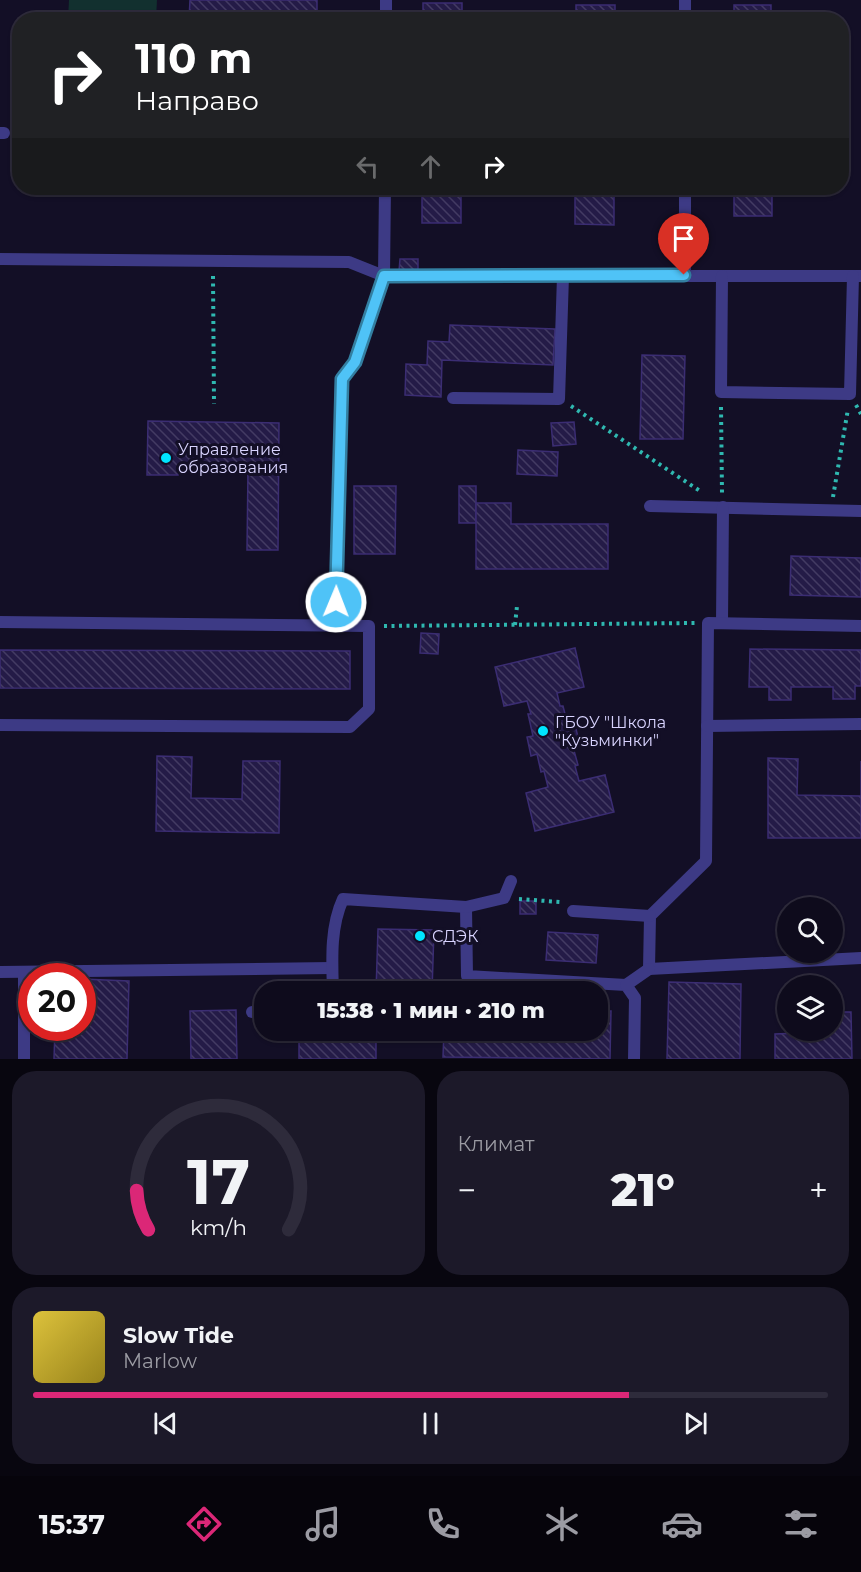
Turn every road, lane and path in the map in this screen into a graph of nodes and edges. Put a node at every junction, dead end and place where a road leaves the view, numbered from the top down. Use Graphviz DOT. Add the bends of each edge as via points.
graph roads {
  1 [pos="385,195"];
  2 [pos="685,195"];
  3 [pos="0,259"];
  4 [pos="213,261"];
  5 [pos="684,275"];
  6 [pos="384,276"];
  7 [pos="563,276"];
  8 [pos="722,276"];
  9 [pos="857,276"];
  10 [pos="721,392"];
  11 [pos="850,394"];
  12 [pos="453,398"];
  13 [pos="559,399"];
  14 [pos="214,404"];
  15 [pos="650,506"];
  16 [pos="723,507"];
  17 [pos="831,510"];
  18 [pos="861,511"];
  19 [pos="517,606"];
  20 [pos="0,622"];
  21 [pos="708,623"];
  22 [pos="722,623"];
  23 [pos="336,625"];
  24 [pos="515,625"];
  25 [pos="369,626"];
  26 [pos="861,626"];
  27 [pos="861,724"];
  28 [pos="0,725"];
  29 [pos="707,726"];
  30 [pos="511,881"];
  31 [pos="504,898"];
  32 [pos="560,902"];
  33 [pos="466,907"];
  34 [pos="573,911"];
  35 [pos="650,916"];
  36 [pos="861,958"];
  37 [pos="332,968"];
  38 [pos="648,969"];
  39 [pos="96,971"];
  40 [pos="0,972"];
  41 [pos="18,972"];
  42 [pos="333,981"];
  43 [pos="626,985"];
  44 [pos="24,1041"];
  45 [pos="24,1059"];
  46 [pos="634,1059"];
  1 -- 6 [label="lane"];
  2 -- 5 [label="lane"];
  3 -- 4 [label="lane"];
  4 -- 6 [label="lane" via="349,262"];
  4 -- 14 [label="path"];
  5 -- 7 [label="lane"];
  5 -- 8 [label="lane"];
  6 -- 7 [label="lane"];
  6 -- 23 [label="lane" via="355,362 342,379"];
  7 -- 13 [label="lane"];
  8 -- 9 [label="lane"];
  8 -- 10 [label="lane"];
  9 -- 11 [label="lane"];
  10 -- 11 [label="lane"];
  10 -- 16 [label="path"];
  11 -- 17 [label="path"];
  12 -- 13 [label="lane"];
  13 -- 16 [label="path"];
  15 -- 16 [label="lane"];
  16 -- 17 [label="lane"];
  16 -- 22 [label="lane"];
  17 -- 18 [label="lane"];
  19 -- 24 [label="path"];
  20 -- 23 [label="lane"];
  21 -- 22 [label="lane"];
  21 -- 24 [label="path"];
  21 -- 29 [label="lane"];
  22 -- 26 [label="lane"];
  23 -- 25 [label="lane"];
  24 -- 25 [label="path"];
  25 -- 28 [label="lane" via="369,708 350,727"];
  27 -- 29 [label="lane"];
  29 -- 35 [label="lane" via="706,861"];
  30 -- 31 [label="lane"];
  31 -- 32 [label="path"];
  31 -- 33 [label="lane"];
  33 -- 37 [label="lane" via="343,899 335,916"];
  33 -- 43 [label="lane" via="467,976"];
  34 -- 35 [label="lane"];
  35 -- 38 [label="lane"];
  36 -- 38 [label="lane"];
  37 -- 39 [label="lane"];
  37 -- 42 [label="lane"];
  38 -- 43 [label="lane"];
  40 -- 41 [label="lane"];
  43 -- 46 [label="lane" via="635,998"];
  44 -- 45 [label="lane"];
}
